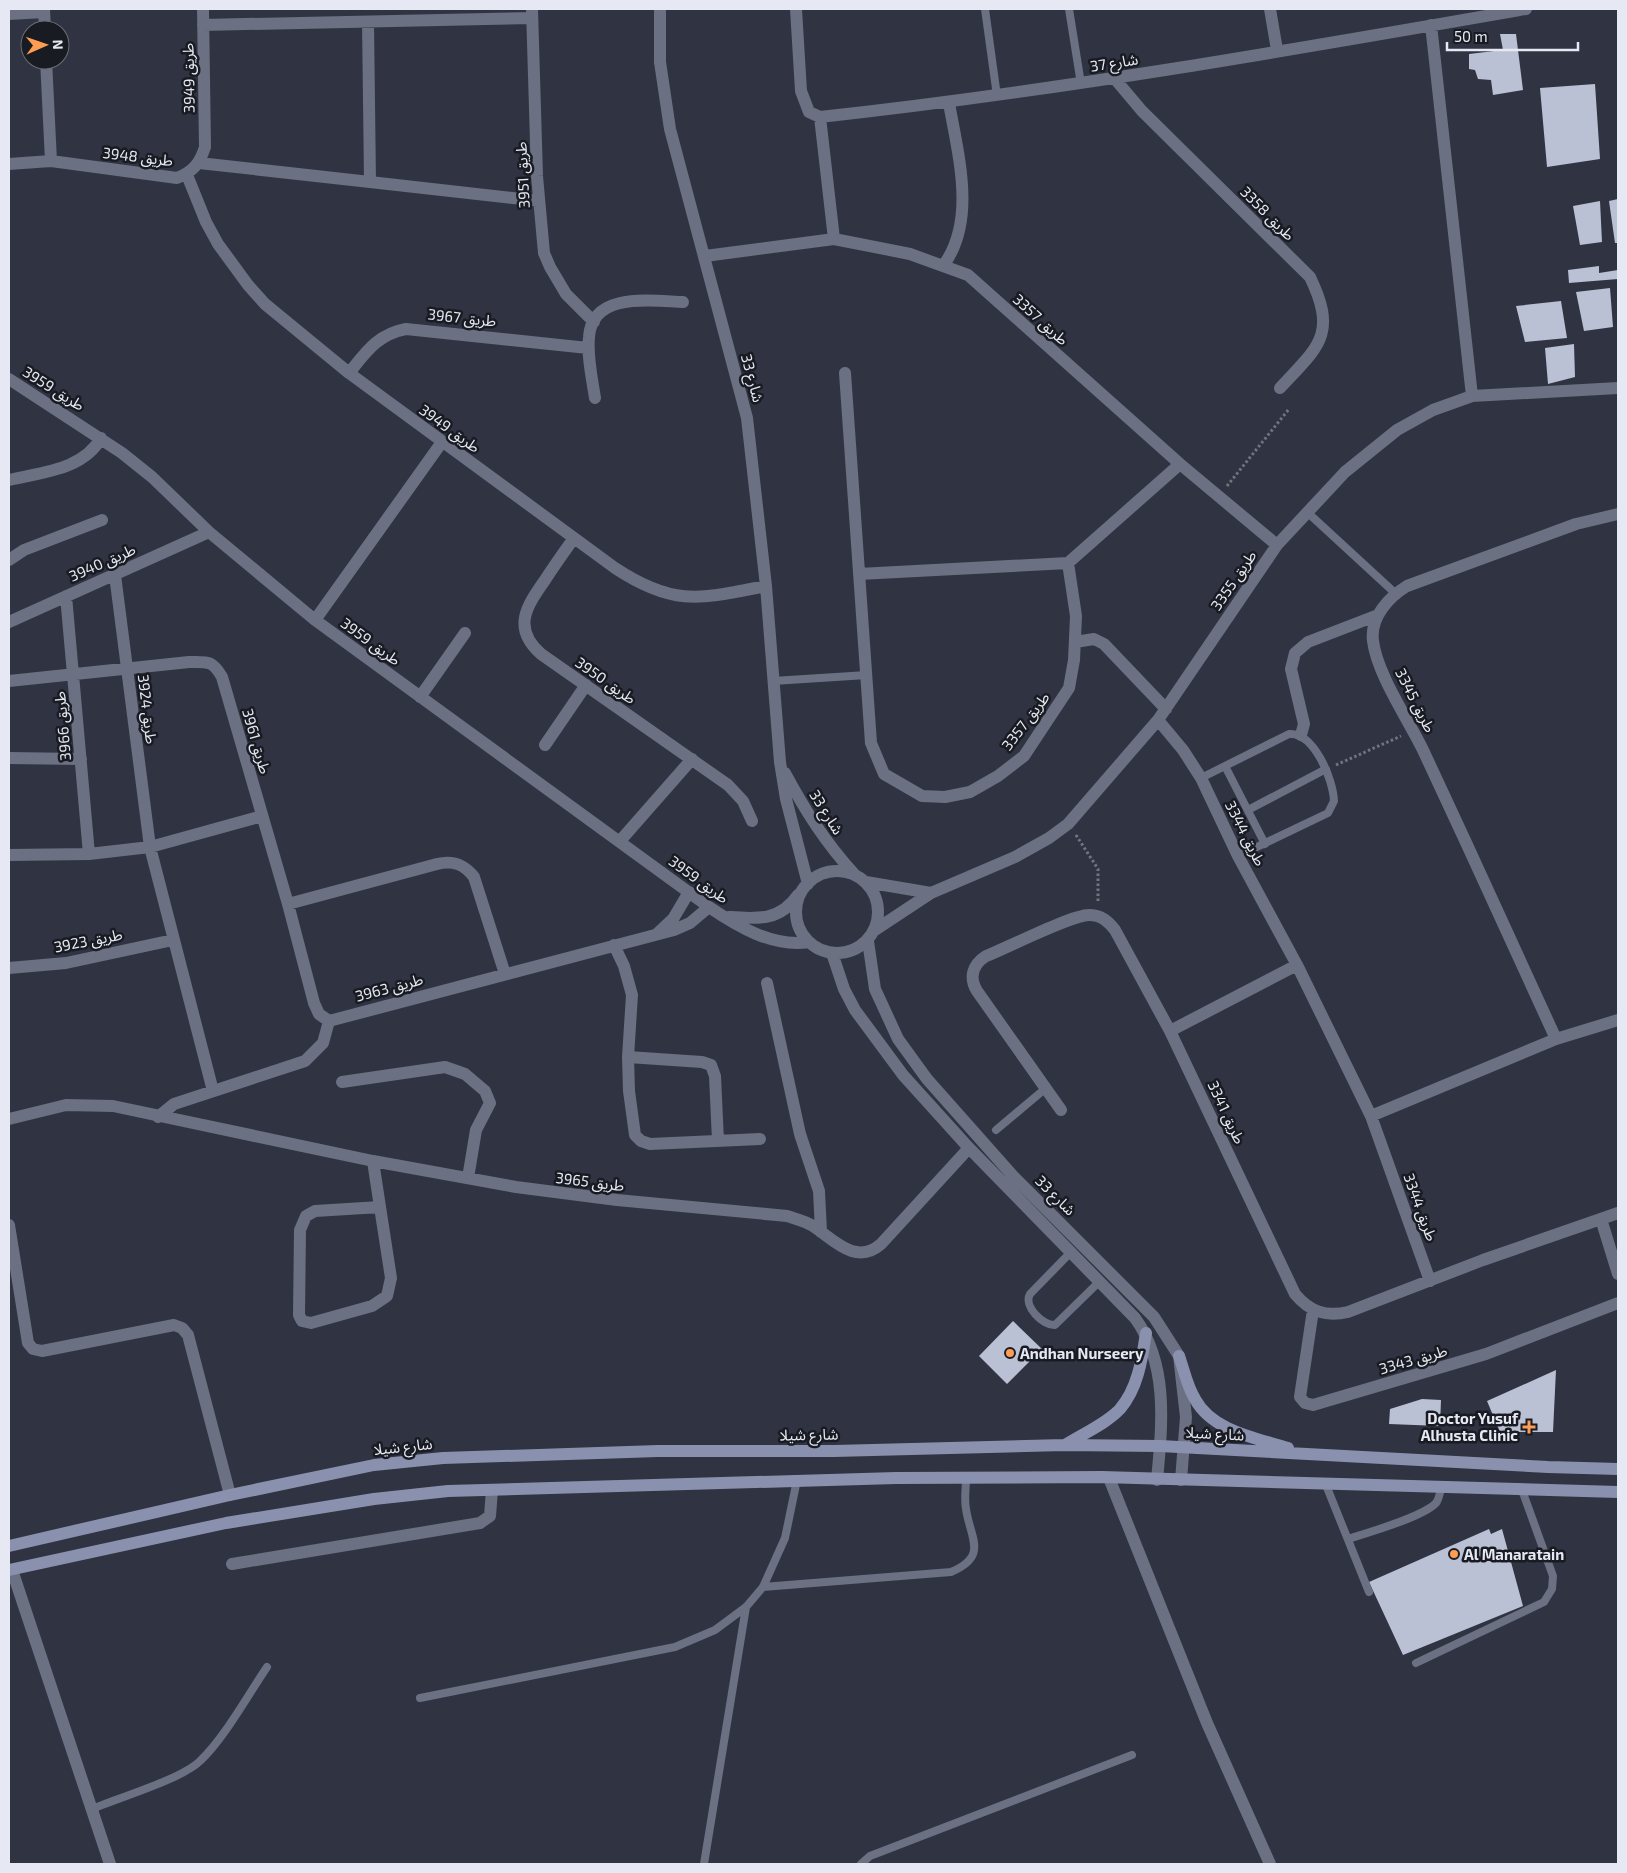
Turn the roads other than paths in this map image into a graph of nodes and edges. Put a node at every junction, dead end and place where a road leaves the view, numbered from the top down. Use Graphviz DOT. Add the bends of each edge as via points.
graph roads {
  1 [pos="203,9"];
  2 [pos="660,9"];
  3 [pos="796,9"];
  4 [pos="985,9"];
  5 [pos="1069,9"];
  6 [pos="1270,9"];
  7 [pos="1526,9"];
  8 [pos="44,10"];
  9 [pos="532,13"];
  10 [pos="9,14"];
  11 [pos="368,22"];
  12 [pos="203,25"];
  13 [pos="1431,26"];
  14 [pos="1277,50"];
  15 [pos="46,70"];
  16 [pos="1115,79"];
  17 [pos="1080,84"];
  18 [pos="997,96"];
  19 [pos="949,103"];
  20 [pos="820,117"];
  21 [pos="205,147"];
  22 [pos="51,161"];
  23 [pos="199,163"];
  24 [pos="9,164"];
  25 [pos="187,175"];
  26 [pos="370,182"];
  27 [pos="539,201"];
  28 [pos="834,239"];
  29 [pos="704,256"];
  30 [pos="943,266"];
  31 [pos="683,302"];
  32 [pos="594,322"];
  33 [pos="588,348"];
  34 [pos="349,373"];
  35 [pos="845,373"];
  36 [pos="9,379"];
  37 [pos="1280,388"];
  38 [pos="1618,388"];
  39 [pos="1472,396"];
  40 [pos="595,398"];
  41 [pos="101,438"];
  42 [pos="442,442"];
  43 [pos="1180,464"];
  44 [pos="9,480"];
  45 [pos="1307,512"];
  46 [pos="1618,514"];
  47 [pos="102,520"];
  48 [pos="209,532"];
  49 [pos="574,538"];
  50 [pos="1276,545"];
  51 [pos="9,560"];
  52 [pos="1068,563"];
  53 [pos="859,574"];
  54 [pos="115,575"];
  55 [pos="766,586"];
  56 [pos="1395,593"];
  57 [pos="66,596"];
  58 [pos="1378,615"];
  59 [pos="315,620"];
  60 [pos="9,622"];
  61 [pos="466,633"];
  62 [pos="1075,642"];
  63 [pos="127,667"];
  64 [pos="73,674"];
  65 [pos="867,675"];
  66 [pos="9,681"];
  67 [pos="773,681"];
  68 [pos="586,685"];
  69 [pos="420,697"];
  70 [pos="1166,709"];
  71 [pos="1158,720"];
  72 [pos="1301,735"];
  73 [pos="545,745"];
  74 [pos="9,758"];
  75 [pos="81,759"];
  76 [pos="692,759"];
  77 [pos="780,762"];
  78 [pos="1225,766"];
  79 [pos="1326,769"];
  80 [pos="1201,778"];
  81 [pos="1248,810"];
  82 [pos="262,816"];
  83 [pos="752,821"];
  84 [pos="620,841"];
  85 [pos="1264,844"];
  86 [pos="150,847"];
  87 [pos="90,854"];
  88 [pos="9,855"];
  89 [pos="1238,856"];
  90 [pos="860,878"];
  91 [pos="808,884"];
  92 [pos="689,892"];
  93 [pos="931,892"];
  94 [pos="799,894"];
  95 [pos="288,904"];
  96 [pos="709,907"];
  97 [pos="724,917"];
  98 [pos="657,934"];
  99 [pos="871,936"];
  100 [pos="173,940"];
  101 [pos="809,942"];
  102 [pos="614,945"];
  103 [pos="832,953"];
  104 [pos="1297,965"];
  105 [pos="9,968"];
  106 [pos="504,974"];
  107 [pos="767,983"];
  108 [pos="1618,1020"];
  109 [pos="329,1021"];
  110 [pos="1170,1031"];
  111 [pos="1556,1038"];
  112 [pos="628,1057"];
  113 [pos="342,1082"];
  114 [pos="1046,1088"];
  115 [pos="213,1091"];
  116 [pos="1061,1110"];
  117 [pos="1371,1116"];
  118 [pos="158,1117"];
  119 [pos="9,1119"];
  120 [pos="996,1130"];
  121 [pos="760,1139"];
  122 [pos="718,1141"];
  123 [pos="969,1148"];
  124 [pos="373,1161"];
  125 [pos="468,1178"];
  126 [pos="380,1207"];
  127 [pos="1618,1214"];
  128 [pos="1601,1219"];
  129 [pos="9,1225"];
  130 [pos="821,1232"];
  131 [pos="1071,1252"];
  132 [pos="1618,1274"];
  133 [pos="1430,1281"];
  134 [pos="1099,1282"];
  135 [pos="1618,1303"];
  136 [pos="1313,1310"];
  137 [pos="1146,1333"];
  138 [pos="1179,1356"];
  139 [pos="1064,1445"];
  140 [pos="1160,1446"];
  141 [pos="1185,1447"];
  142 [pos="1304,1454"];
  143 [pos="1618,1469"];
  144 [pos="966,1478"];
  145 [pos="1109,1478"];
  146 [pos="797,1480"];
  147 [pos="1157,1480"];
  148 [pos="1181,1480"];
  149 [pos="1326,1485"];
  150 [pos="1441,1488"];
  151 [pos="492,1490"];
  152 [pos="1522,1490"];
  153 [pos="1618,1492"];
  154 [pos="230,1495"];
  155 [pos="1348,1540"];
  156 [pos="9,1546"];
  157 [pos="232,1564"];
  158 [pos="10,1570"];
  159 [pos="763,1587"];
  160 [pos="1369,1592"];
  161 [pos="746,1607"];
  162 [pos="1416,1663"];
  163 [pos="267,1667"];
  164 [pos="420,1698"];
  165 [pos="1132,1755"];
  166 [pos="92,1809"];
  167 [pos="110,1864"];
  168 [pos="704,1864"];
  169 [pos="861,1864"];
  170 [pos="1270,1864"];
  1 -- 12 [label="street, طريق 3949"];
  2 -- 29 [label="street, شارع 33" via="660,62 670,129"];
  3 -- 20 [label="street" via="801,91 809,112"];
  4 -- 18 [label="lane"];
  5 -- 17 [label="lane"];
  6 -- 14 [label="street"];
  7 -- 13 [label="street, شارع 37"];
  8 -- 10 [label="street"];
  9 -- 11 [label="street"];
  9 -- 27 [label="street, طريق 3951"];
  11 -- 12 [label="street"];
  11 -- 26 [label="street"];
  12 -- 21 [label="street, طريق 3949"];
  13 -- 14 [label="street, شارع 37"];
  13 -- 39 [label="street"];
  14 -- 16 [label="street, شارع 37"];
  15 -- 22 [label="street"];
  16 -- 17 [label="street, شارع 37"];
  16 -- 37 [label="street, طريق 3358" via="1142,111 1310,278 1321,301 1324,325 1317,347"];
  17 -- 18 [label="street, شارع 37"];
  18 -- 19 [label="street, شارع 37"];
  19 -- 20 [label="street, شارع 37"];
  19 -- 30 [label="street" via="959,163 962,217 951,255"];
  20 -- 28 [label="street"];
  21 -- 23 [label="street, طريق 3948"];
  22 -- 24 [label="street, طريق 3948"];
  22 -- 25 [label="street, طريق 3948" via="177,178"];
  23 -- 25 [label="street, طريق 3948"];
  23 -- 26 [label="street"];
  25 -- 34 [label="street, طريق 3949" via="206,222 248,285 265,304"];
  26 -- 27 [label="street"];
  27 -- 32 [label="street, طريق 3951" via="544,253 550,267 566,294"];
  28 -- 29 [label="street, طريق 3357"];
  28 -- 30 [label="street, طريق 3357" via="910,254"];
  29 -- 55 [label="street, شارع 33" via="747,418"];
  30 -- 43 [label="street, طريق 3357" via="968,275"];
  31 -- 32 [label="street" via="625,301 602,312"];
  32 -- 33 [label="street"];
  33 -- 34 [label="street, طريق 3967" via="406,328 376,340"];
  33 -- 40 [label="street"];
  34 -- 42 [label="street, طريق 3949"];
  35 -- 53 [label="street, طريق 3357"];
  36 -- 41 [label="street, طريق 3959"];
  38 -- 39 [label="street, طريق 3355"];
  39 -- 45 [label="street, طريق 3355" via="1433,410 1397,430 1344,472"];
  41 -- 44 [label="street" via="86,456 72,464"];
  41 -- 48 [label="street, طريق 3959" via="152,477"];
  42 -- 49 [label="street, طريق 3949"];
  42 -- 59 [label="street"];
  43 -- 50 [label="street, طريق 3357"];
  43 -- 52 [label="street"];
  45 -- 50 [label="street, طريق 3355"];
  45 -- 56 [label="lane"];
  46 -- 56 [label="street, طريق 3345" via="1576,524 1406,586"];
  47 -- 51 [label="street" via="24,550"];
  48 -- 54 [label="street, طريق 3940"];
  48 -- 59 [label="street, طريق 3959"];
  49 -- 55 [label="street, طريق 3949" via="630,578 680,597 714,596"];
  49 -- 68 [label="street, طريق 3950" via="528,605 524,627 533,647"];
  50 -- 70 [label="street, طريق 3355"];
  52 -- 53 [label="street"];
  52 -- 62 [label="street, طريق 3357" via="1076,616"];
  53 -- 65 [label="street, طريق 3357"];
  54 -- 57 [label="street, طريق 3940"];
  54 -- 63 [label="street, طريق 3924"];
  55 -- 67 [label="street, شارع 33"];
  56 -- 58 [label="street, طريق 3345"];
  57 -- 60 [label="street, طريق 3940"];
  57 -- 64 [label="street, طريق 3966"];
  58 -- 72 [label="street" via="1308,642 1296,652 1291,669 1304,724"];
  58 -- 111 [label="street, طريق 3345" via="1373,640 1383,673 1413,730"];
  59 -- 69 [label="street, طريق 3959"];
  61 -- 69 [label="street"];
  62 -- 65 [label="street, طريق 3357" via="1069,688 1024,756 970,792 945,797 922,796 884,774 871,743"];
  62 -- 70 [label="street" via="1094,639 1104,644"];
  63 -- 64 [label="street, طريق 3961"];
  63 -- 82 [label="street, طريق 3961" via="208,662 215,666 222,677"];
  63 -- 86 [label="street, طريق 3924"];
  64 -- 66 [label="street, طريق 3961"];
  64 -- 75 [label="street, طريق 3966"];
  65 -- 67 [label="lane"];
  67 -- 77 [label="street, شارع 33"];
  68 -- 73 [label="street"];
  68 -- 76 [label="street, طريق 3950"];
  69 -- 84 [label="street, طريق 3959"];
  70 -- 71 [label="street, طريق 3355"];
  71 -- 80 [label="street, طريق 3344"];
  71 -- 93 [label="street, طريق 3355" via="1068,824 1015,857"];
  72 -- 78 [label="lane" via="1289,734"];
  72 -- 79 [label="lane"];
  74 -- 75 [label="street"];
  75 -- 87 [label="street, طريق 3966"];
  76 -- 83 [label="street, طريق 3950" via="736,792"];
  76 -- 84 [label="street"];
  77 -- 90 [label="street, شارع 33" via="808,816 830,848"];
  77 -- 91 [label="street, شارع 33"];
  78 -- 80 [label="lane"];
  78 -- 81 [label="lane"];
  79 -- 81 [label="lane"];
  79 -- 85 [label="lane" via="1334,801 1328,813"];
  80 -- 89 [label="street, طريق 3344"];
  81 -- 85 [label="lane"];
  82 -- 86 [label="street"];
  82 -- 95 [label="street, طريق 3961"];
  84 -- 92 [label="street, طريق 3959"];
  85 -- 89 [label="lane"];
  86 -- 87 [label="street"];
  86 -- 100 [label="street"];
  87 -- 88 [label="street"];
  89 -- 104 [label="street, طريق 3344"];
  90 -- 91 [label="street" via="842,871 830,872"];
  90 -- 93 [label="street"];
  90 -- 99 [label="street" via="874,893 878,905 878,918"];
  91 -- 94 [label="street"];
  92 -- 96 [label="street, طريق 3959"];
  92 -- 98 [label="street" via="673,919"];
  93 -- 99 [label="street, طريق 3355"];
  94 -- 97 [label="street, طريق 3959" via="787,908 770,917"];
  94 -- 101 [label="street" via="797,920"];
  95 -- 106 [label="street" via="437,864 454,863 469,870 474,877"];
  95 -- 109 [label="street, طريق 3961" via="314,1003 319,1014"];
  96 -- 97 [label="street, طريق 3959"];
  96 -- 98 [label="street, طريق 3963" via="682,927"];
  97 -- 101 [label="street, طريق 3959" via="779,942"];
  98 -- 102 [label="street, طريق 3963"];
  99 -- 103 [label="street" via="851,951"];
  99 -- 138 [label="street, شارع 33" via="875,990 898,1039 927,1079 1013,1176 1154,1317"];
  100 -- 105 [label="street, طريق 3923" via="66,963"];
  100 -- 115 [label="street"];
  101 -- 103 [label="street"];
  102 -- 106 [label="street, طريق 3963"];
  102 -- 112 [label="street" via="632,995"];
  103 -- 123 [label="street, شارع 33" via="855,1010 903,1075"];
  104 -- 110 [label="street"];
  104 -- 117 [label="street, طريق 3344"];
  106 -- 109 [label="street, طريق 3963"];
  107 -- 130 [label="street" via="800,1134 819,1191"];
  108 -- 111 [label="street"];
  109 -- 115 [label="street" via="323,1043 305,1061"];
  110 -- 114 [label="street, طريق 3341" via="1115,930 1098,916 1077,918 986,956 973,972 974,985"];
  110 -- 136 [label="street, طريق 3341" via="1295,1294"];
  111 -- 117 [label="street"];
  112 -- 122 [label="street" via="711,1065 715,1076"];
  112 -- 122 [label="street" via="635,1135 641,1141 650,1144"];
  113 -- 125 [label="street" via="445,1067 466,1074 485,1091 490,1103 476,1130"];
  114 -- 116 [label="street"];
  114 -- 120 [label="lane"];
  115 -- 118 [label="street" via="174,1104"];
  117 -- 133 [label="street, طريق 3344"];
  118 -- 119 [label="street" via="113,1106 82,1104 50,1108"];
  118 -- 124 [label="street, طريق 3965"];
  121 -- 122 [label="street"];
  123 -- 130 [label="street, طريق 3965" via="875,1249 852,1252"];
  123 -- 131 [label="street, شارع 33"];
  124 -- 125 [label="street, طريق 3965"];
  124 -- 126 [label="street"];
  125 -- 130 [label="street, طريق 3965" via="566,1195 787,1216"];
  126 -- 126 [label="street" via="391,1278 387,1296 372,1306 311,1324 302,1321 300,1230 303,1220 315,1211"];
  127 -- 128 [label="street"];
  128 -- 132 [label="street"];
  128 -- 133 [label="street"];
  129 -- 154 [label="street" via="28,1343 33,1349 42,1351 174,1325 188,1335"];
  131 -- 134 [label="street, شارع 33"];
  131 -- 134 [label="lane" via="1030,1294 1027,1301 1030,1307 1046,1324 1055,1325"];
  133 -- 136 [label="street" via="1348,1312 1325,1314"];
  134 -- 137 [label="street, شارع 33"];
  135 -- 136 [label="street, طريق 3343" via="1486,1354 1313,1405 1300,1397"];
  137 -- 139 [label="main road" via="1138,1374 1120,1409"];
  137 -- 140 [label="street, شارع 33" via="1160,1380"];
  138 -- 141 [label="street, شارع 33" via="1186,1410"];
  138 -- 142 [label="main road" via="1195,1400 1209,1417 1226,1428"];
  139 -- 140 [label="main road, شارع شيلا"];
  139 -- 154 [label="main road, شارع شيلا" via="443,1458 374,1465"];
  140 -- 141 [label="main road, شارع شيلا"];
  140 -- 147 [label="street, شارع 33"];
  141 -- 142 [label="main road, شارع شيلا"];
  141 -- 148 [label="street, شارع 33"];
  142 -- 143 [label="main road, شارع شيلا"];
  144 -- 145 [label="main road"];
  144 -- 146 [label="main road"];
  144 -- 159 [label="lane" via="966,1509 975,1540 966,1566 951,1572"];
  145 -- 147 [label="main road"];
  145 -- 170 [label="street" via="1208,1723"];
  146 -- 151 [label="main road"];
  146 -- 159 [label="lane" via="786,1538"];
  147 -- 148 [label="main road"];
  148 -- 149 [label="main road"];
  149 -- 150 [label="main road"];
  149 -- 155 [label="lane"];
  150 -- 152 [label="main road"];
  150 -- 155 [label="lane" via="1438,1500 1429,1508"];
  151 -- 157 [label="street" via="490,1516 480,1523"];
  151 -- 158 [label="main road" via="374,1499 226,1523"];
  152 -- 153 [label="main road"];
  152 -- 162 [label="lane" via="1553,1576 1552,1589 1544,1602"];
  154 -- 156 [label="main road, شارع شيلا"];
  155 -- 160 [label="lane"];
  158 -- 166 [label="street"];
  159 -- 161 [label="lane"];
  161 -- 164 [label="lane" via="716,1630 675,1647"];
  161 -- 168 [label="lane"];
  163 -- 166 [label="lane" via="199,1762 182,1773"];
  165 -- 169 [label="lane" via="870,1856"];
  166 -- 167 [label="street"];
}
